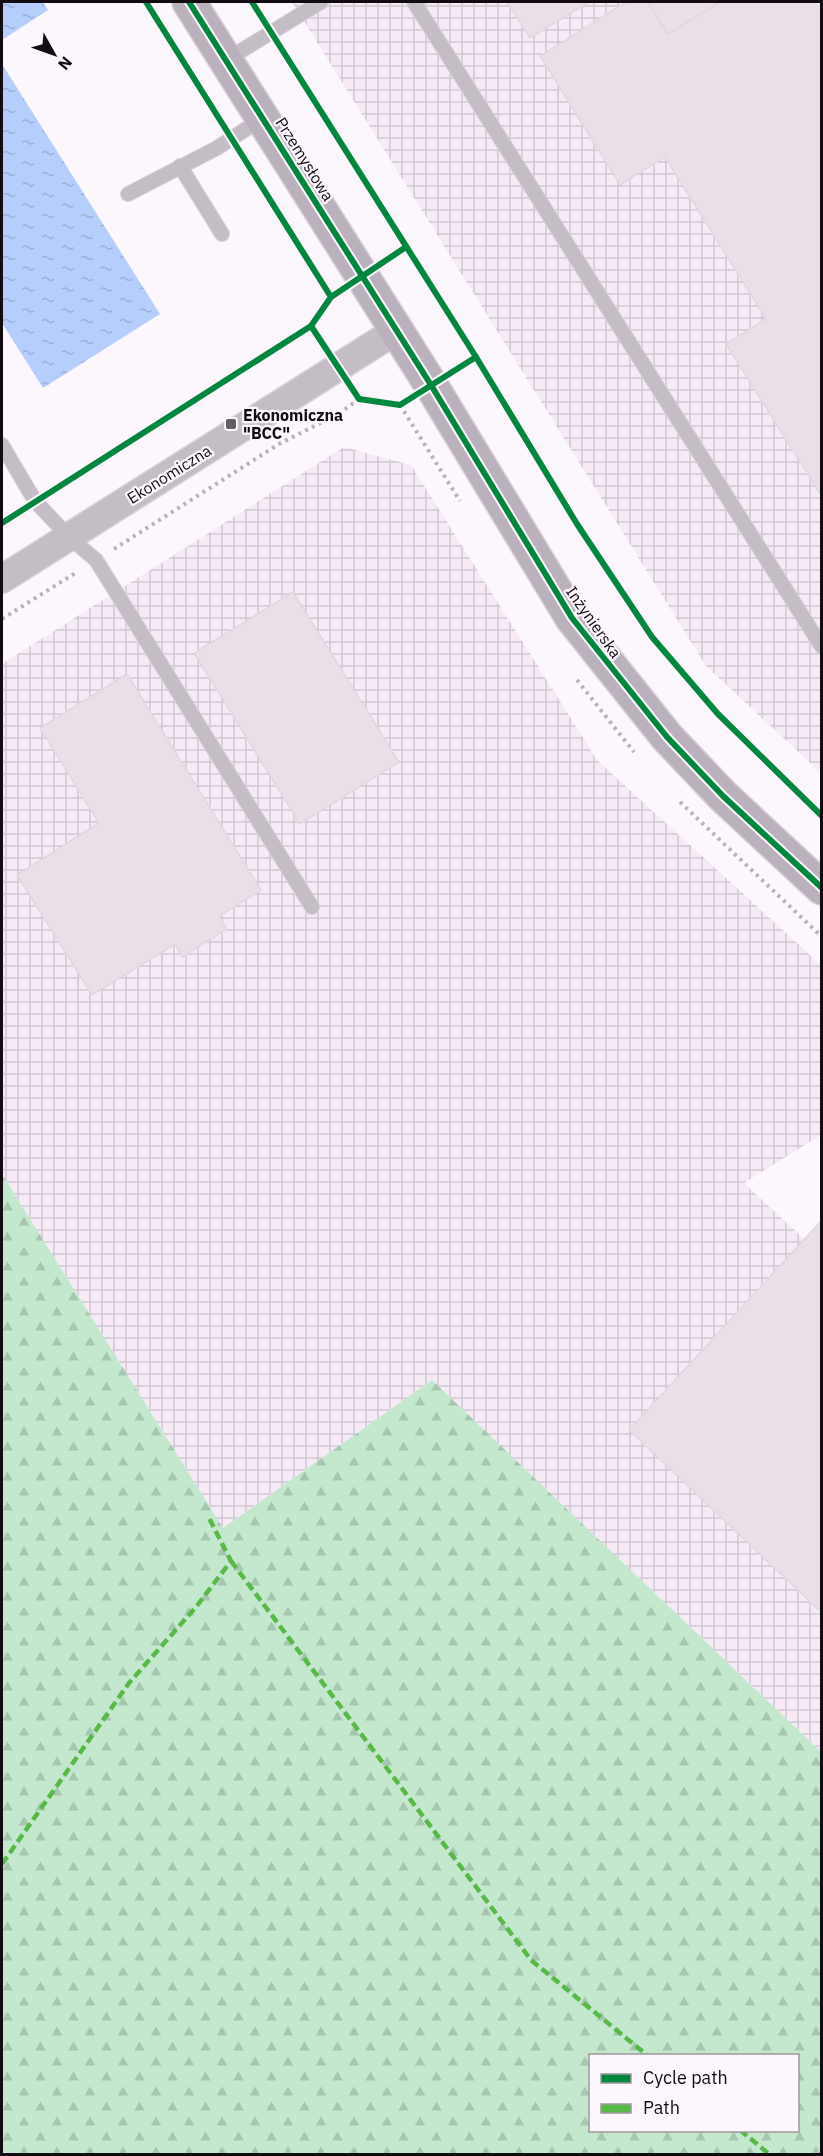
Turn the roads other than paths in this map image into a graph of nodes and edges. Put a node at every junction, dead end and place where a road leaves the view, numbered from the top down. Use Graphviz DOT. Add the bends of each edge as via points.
graph roads {
  1 [pos="189,2"];
  2 [pos="321,2"];
  3 [pos="414,2"];
  4 [pos="226,60"];
  5 [pos="263,118"];
  6 [pos="180,166"];
  7 [pos="128,194"];
  8 [pos="222,234"];
  9 [pos="397,330"];
  10 [pos="2,445"];
  11 [pos="69,537"];
  12 [pos="2,579"];
  13 [pos="822,647"];
  14 [pos="822,888"];
  15 [pos="312,907"];
  1 -- 4 [label="street, Przemysłowa"];
  2 -- 4 [label="lane"];
  3 -- 13 [label="lane"];
  4 -- 5 [label="street, Przemysłowa"];
  5 -- 6 [label="lane"];
  5 -- 9 [label="street, Przemysłowa"];
  6 -- 7 [label="lane"];
  6 -- 8 [label="lane"];
  9 -- 11 [label="street, Ekonomiczna"];
  9 -- 14 [label="street, Inżynierska" via="572,618 616,676 666,737 723,796"];
  10 -- 11 [label="lane" via="35,501"];
  11 -- 12 [label="street, Ekonomiczna"];
  11 -- 15 [label="lane" via="96,560"];
}
